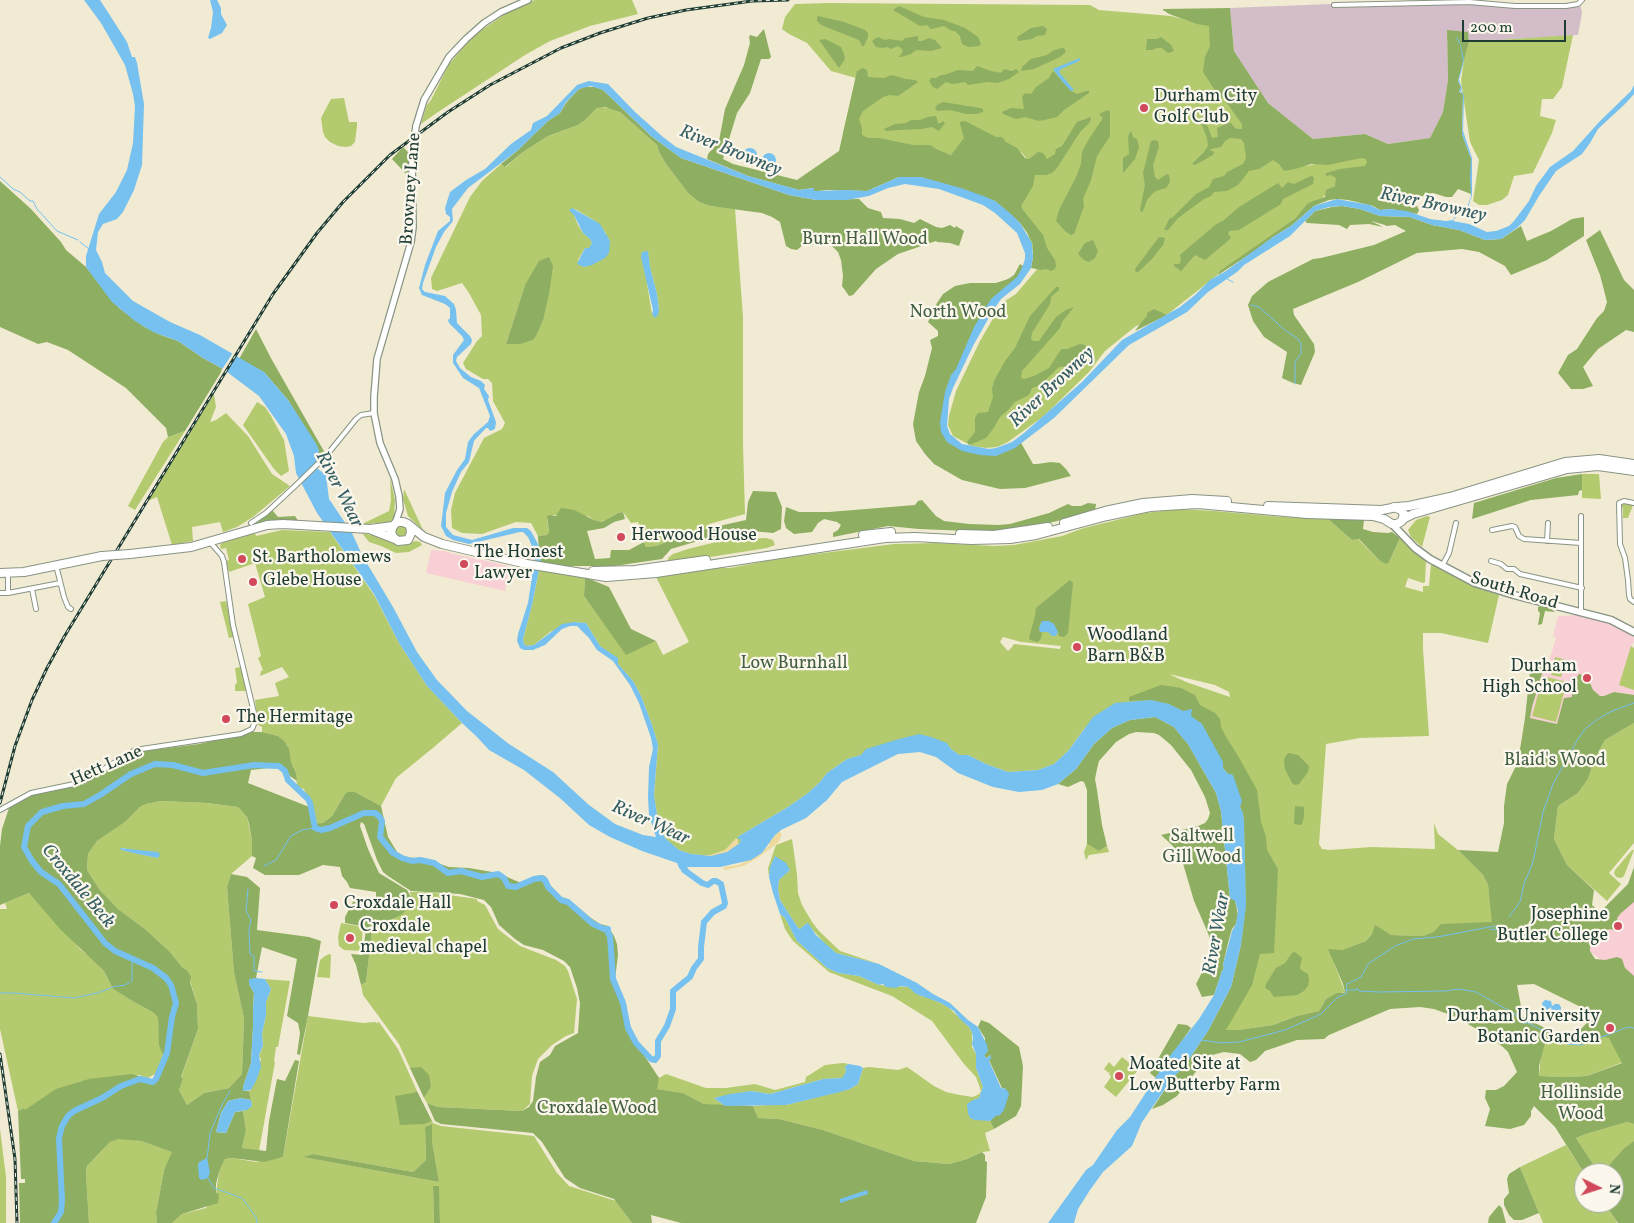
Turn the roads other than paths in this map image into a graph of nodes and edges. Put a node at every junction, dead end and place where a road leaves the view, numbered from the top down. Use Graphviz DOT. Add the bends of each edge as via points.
graph roads {
  1 [pos="528,0"];
  2 [pos="1582,0"];
  3 [pos="1334,5"];
  4 [pos="374,413"];
  5 [pos="1634,464"];
  6 [pos="1634,471"];
  7 [pos="1634,502"];
  8 [pos="1392,508"];
  9 [pos="400,509"];
  10 [pos="1581,516"];
  11 [pos="1403,520"];
  12 [pos="1548,522"];
  13 [pos="251,523"];
  14 [pos="1391,523"];
  15 [pos="1456,523"];
  16 [pos="394,525"];
  17 [pos="409,525"];
  18 [pos="370,529"];
  19 [pos="1492,530"];
  20 [pos="1404,535"];
  21 [pos="410,537"];
  22 [pos="424,537"];
  23 [pos="395,539"];
  24 [pos="1547,541"];
  25 [pos="210,542"];
  26 [pos="1581,543"];
  27 [pos="1494,560"];
  28 [pos="56,565"];
  29 [pos="1442,566"];
  30 [pos="567,571"];
  31 [pos="4,573"];
  32 [pos="60,584"];
  33 [pos="1582,588"];
  34 [pos="32,589"];
  35 [pos="0,593"];
  36 [pos="8,593"];
  37 [pos="1634,602"];
  38 [pos="36,609"];
  39 [pos="71,609"];
  40 [pos="1581,612"];
  41 [pos="1634,632"];
  42 [pos="0,810"];
  1 -- 4 [label="main road, Browney Lane, bridge" via="501,12 466,39 449,58 424,100 416,126 412,159 414,227 378,359"];
  2 -- 3 [label="street" via="1566,6 1468,2"];
  4 -- 9 [label="main road, Browney Lane" via="380,443 398,490"];
  4 -- 13 [label="street" via="356,419 328,454"];
  5 -- 8 [label="highway" via="1599,459 1565,462 1436,500"];
  6 -- 11 [label="highway" via="1598,466 1567,469 1413,514"];
  7 -- 37 [label="street" via="1621,501 1619,507 1620,544 1629,595"];
  8 -- 11 [label="highway" via="1401,510"];
  8 -- 14 [label="highway" via="1387,516"];
  8 -- 30 [label="highway" via="1376,511 1173,500 1143,503 1046,528 1010,533 882,533 635,570"];
  9 -- 16 [label="main road"];
  9 -- 17 [label="main road"];
  10 -- 26 [label="street"];
  11 -- 14 [label="highway"];
  11 -- 20 [label="main road"];
  12 -- 24 [label="street"];
  14 -- 20 [label="main road, South Road"];
  14 -- 30 [label="highway" via="1374,516 1183,504 1150,507 1010,539 885,538 656,573 606,577"];
  15 -- 29 [label="street" via="1452,528 1448,556"];
  16 -- 17 [label="highway" via="403,522"];
  16 -- 18 [label="highway"];
  16 -- 23 [label="highway" via="392,534"];
  17 -- 21 [label="highway" via="412,530"];
  17 -- 22 [label="highway"];
  18 -- 23 [label="highway"];
  18 -- 25 [label="highway" via="267,526"];
  19 -- 24 [label="street" via="1499,526 1516,526 1524,540"];
  20 -- 29 [label="main road, South Road"];
  21 -- 22 [label="highway"];
  21 -- 23 [label="highway" via="405,541"];
  22 -- 30 [label="highway" via="442,544"];
  24 -- 26 [label="street"];
  25 -- 28 [label="highway, bridge"];
  25 -- 42 [label="street, Hett Lane" via="224,562 233,625 255,717 254,726 248,732 135,750 84,780 31,793"];
  26 -- 33 [label="street"];
  27 -- 33 [label="street" via="1520,574"];
  28 -- 31 [label="highway"];
  28 -- 32 [label="street"];
  29 -- 40 [label="main road, South Road" via="1490,588"];
  31 -- 36 [label="street"];
  32 -- 34 [label="street"];
  32 -- 39 [label="street"];
  33 -- 40 [label="street"];
  34 -- 36 [label="street"];
  34 -- 38 [label="street"];
  35 -- 36 [label="street"];
  40 -- 41 [label="main road, South Road" via="1611,620"];
}
